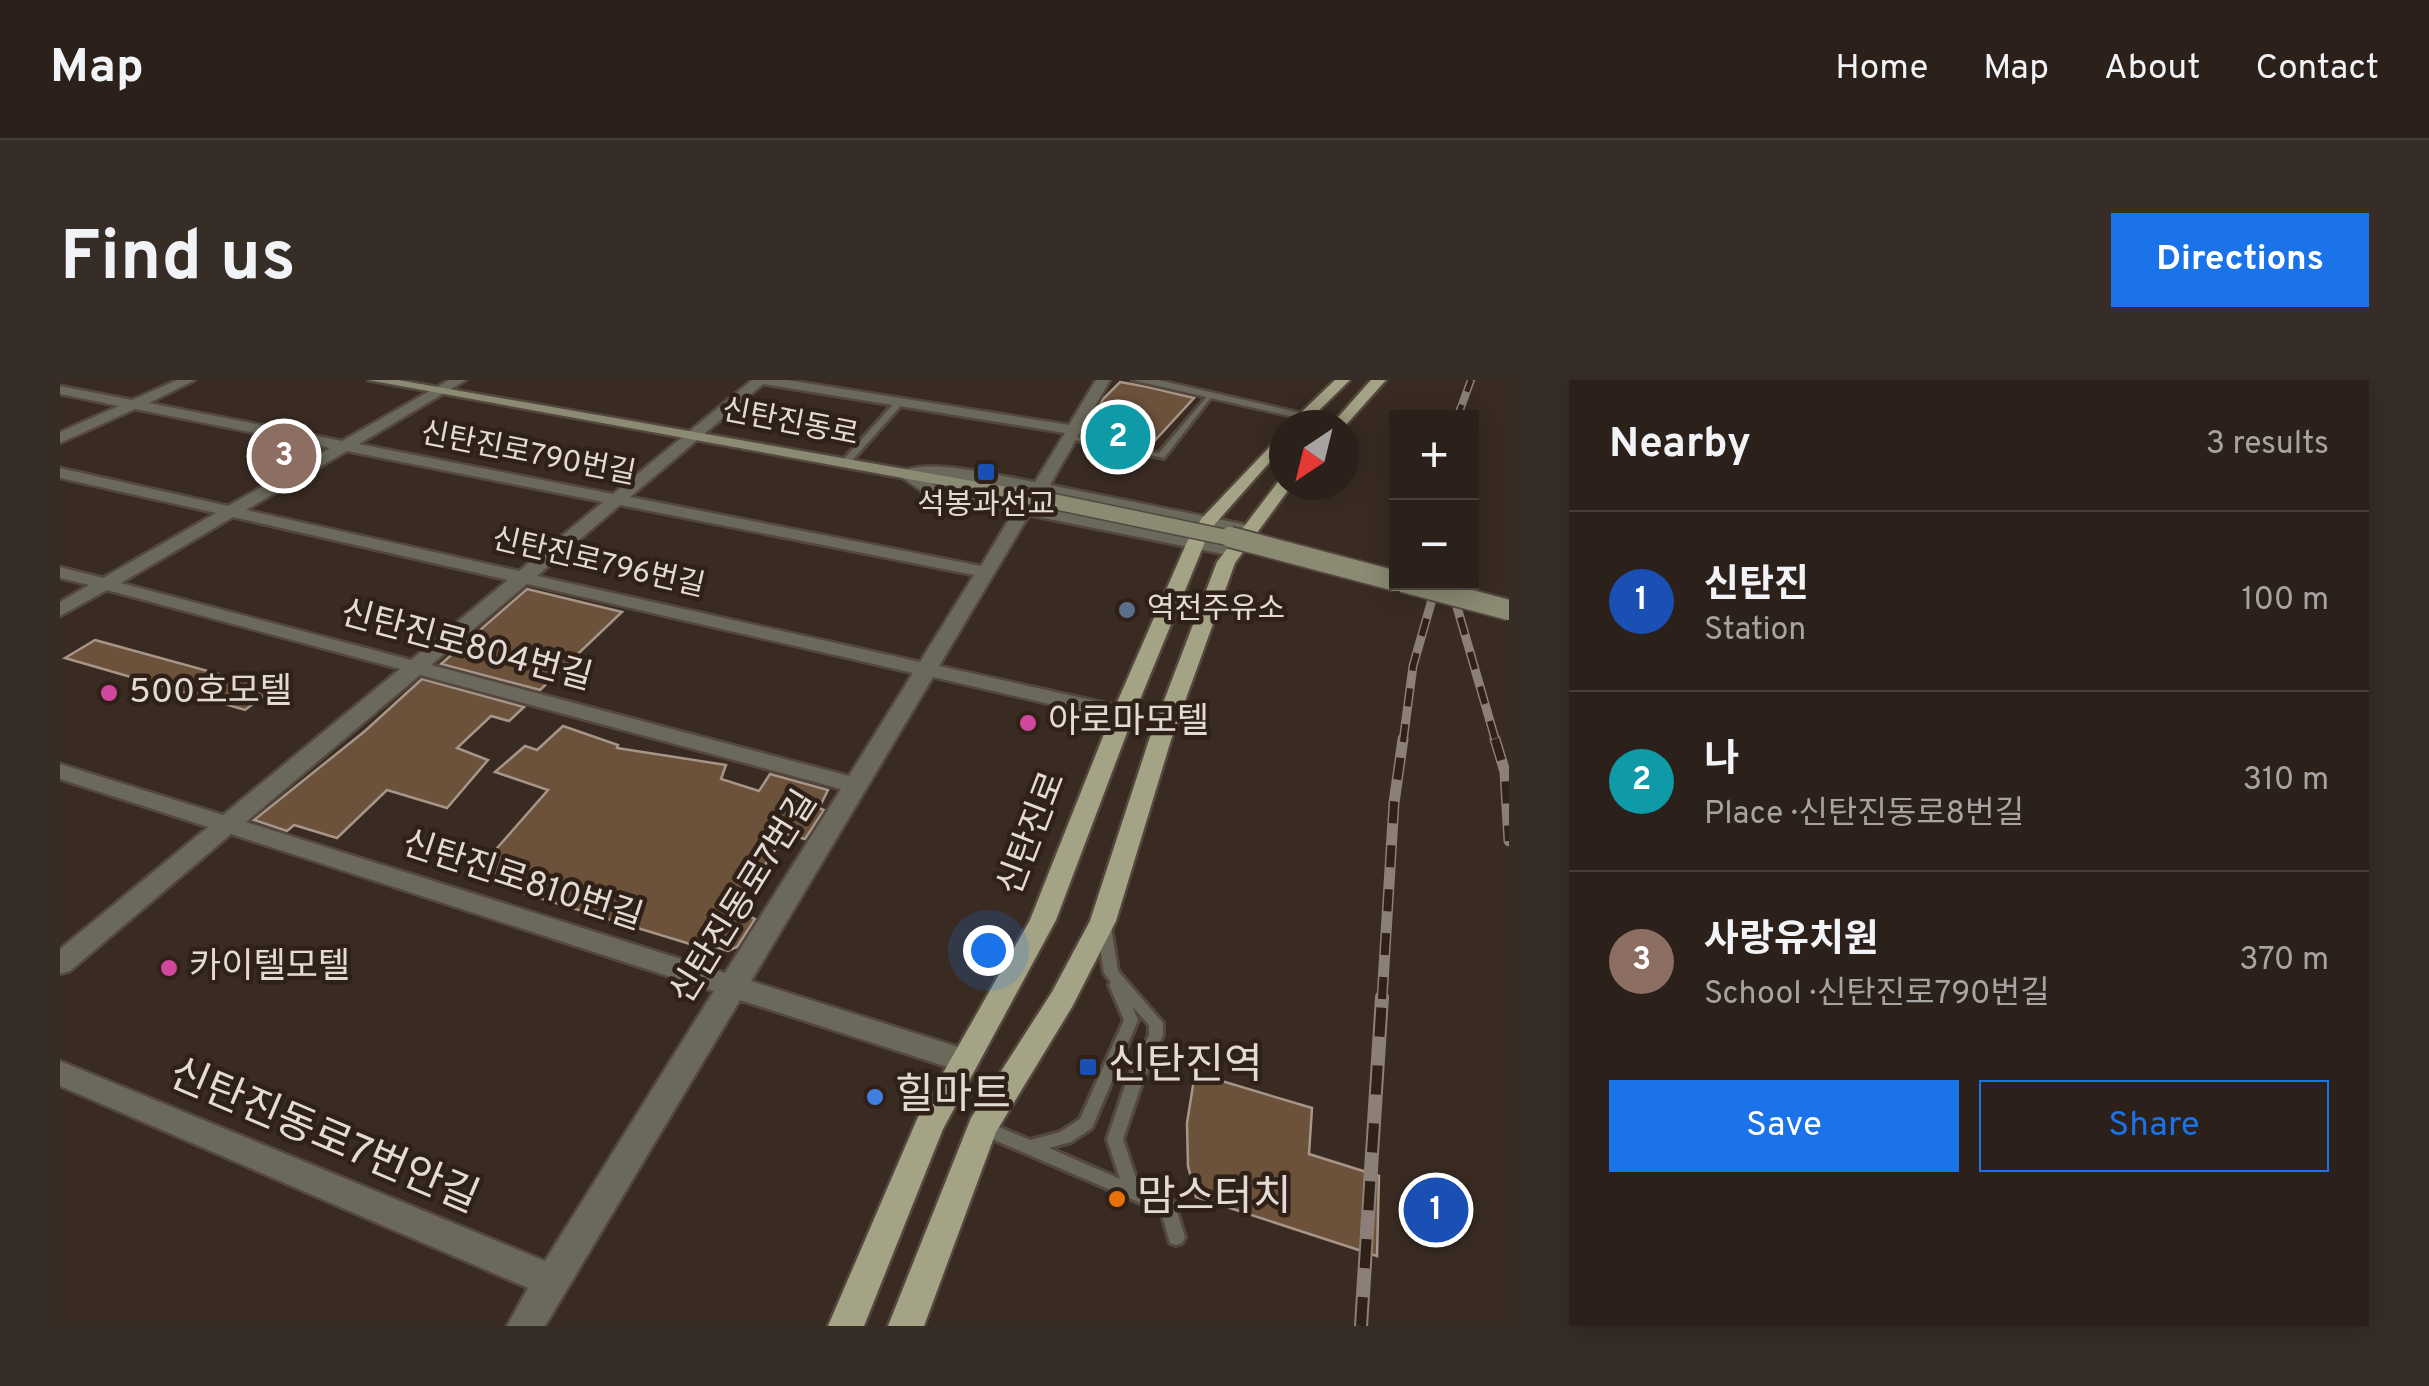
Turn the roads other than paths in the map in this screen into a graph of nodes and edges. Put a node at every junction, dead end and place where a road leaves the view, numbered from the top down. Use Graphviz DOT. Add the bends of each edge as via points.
graph roads {
  1 [pos="188,380"];
  2 [pos="374,380"];
  3 [pos="459,380"];
  4 [pos="761,380"];
  5 [pos="1103,380"];
  6 [pos="1139,380"];
  7 [pos="1343,380"];
  8 [pos="1380,380"];
  9 [pos="60,390"];
  10 [pos="440,391"];
  11 [pos="1210,395"];
  12 [pos="900,402"];
  13 [pos="132,406"];
  14 [pos="1310,410"];
  15 [pos="1352,410"];
  16 [pos="1269,412"];
  17 [pos="696,434"];
  18 [pos="1071,434"];
  19 [pos="60,438"];
  20 [pos="342,446"];
  21 [pos="1269,453"];
  22 [pos="846,463"];
  23 [pos="60,473"];
  24 [pos="905,474"];
  25 [pos="1028,497"];
  26 [pos="616,500"];
  27 [pos="1272,500"];
  28 [pos="230,512"];
  29 [pos="1208,522"];
  30 [pos="1247,530"];
  31 [pos="1196,542"];
  32 [pos="1233,551"];
  33 [pos="60,572"];
  34 [pos="986,572"];
  35 [pos="525,578"];
  36 [pos="1389,579"];
  37 [pos="105,584"];
  38 [pos="1431,590"];
  39 [pos="60,610"];
  40 [pos="1509,610"];
  41 [pos="418,668"];
  42 [pos="923,668"];
  43 [pos="1123,714"];
  44 [pos="60,771"];
  45 [pos="855,785"];
  46 [pos="229,825"];
  47 [pos="1103,922"];
  48 [pos="60,964"];
  49 [pos="1111,974"];
  50 [pos="732,986"];
  51 [pos="962,1060"];
  52 [pos="60,1073"];
  53 [pos="982,1127"];
  54 [pos="1030,1147"];
  55 [pos="1132,1192"];
  56 [pos="1176,1237"];
  57 [pos="552,1281"];
  58 [pos="525,1326"];
  59 [pos="846,1326"];
  60 [pos="906,1326"];
  1 -- 13 [label="street"];
  2 -- 10 [label="main road, 신탄진동로"];
  3 -- 10 [label="street"];
  4 -- 12 [label="street"];
  4 -- 17 [label="street"];
  5 -- 18 [label="street, 신탄진동로7번길"];
  6 -- 11 [label="street"];
  7 -- 14 [label="main road"];
  8 -- 15 [label="main road"];
  9 -- 13 [label="street, 신탄진로790번길"];
  10 -- 17 [label="main road, 신탄진동로"];
  10 -- 20 [label="street"];
  11 -- 16 [label="street"];
  11 -- 18 [label="lane" via="1161,456"];
  12 -- 18 [label="street"];
  12 -- 22 [label="lane"];
  13 -- 19 [label="street"];
  13 -- 20 [label="street, 신탄진로790번길"];
  17 -- 22 [label="main road, 신탄진동로"];
  17 -- 26 [label="street"];
  18 -- 25 [label="street, 신탄진동로7번길"];
  20 -- 26 [label="street, 신탄진로790번길"];
  20 -- 28 [label="street"];
  21 -- 29 [label="main road, 신탄진로"];
  22 -- 24 [label="main road, 신탄진동로"];
  23 -- 28 [label="street, 신탄진로796번길"];
  24 -- 25 [label="street" via="929,489"];
  25 -- 29 [label="street"];
  25 -- 31 [label="street"];
  25 -- 34 [label="street, 신탄진동로7번길"];
  25 -- 36 [label="main road, bridge" via="1214,533"];
  26 -- 34 [label="street, 신탄진로790번길"];
  26 -- 35 [label="street"];
  27 -- 30 [label="main road"];
  28 -- 35 [label="street, 신탄진로796번길"];
  28 -- 37 [label="street"];
  29 -- 30 [label="street"];
  29 -- 31 [label="main road, 신탄진로"];
  30 -- 32 [label="main road"];
  31 -- 32 [label="street"];
  31 -- 43 [label="main road, 신탄진로"];
  32 -- 47 [label="main road" via="1160,740"];
  33 -- 37 [label="street, 신탄진로804번길"];
  34 -- 42 [label="street, 신탄진동로7번길"];
  35 -- 41 [label="street"];
  35 -- 42 [label="street, 신탄진로796번길"];
  37 -- 39 [label="street"];
  37 -- 41 [label="street, 신탄진로804번길"];
  38 -- 40 [label="main road, bridge"];
  41 -- 45 [label="street, 신탄진로804번길"];
  41 -- 46 [label="street"];
  42 -- 43 [label="street, 신탄진로796번길"];
  42 -- 45 [label="street, 신탄진동로7번길"];
  43 -- 51 [label="main road, 신탄진로" via="1043,920"];
  44 -- 46 [label="street, 신탄진로810번길"];
  45 -- 50 [label="street, 신탄진동로7번길"];
  46 -- 48 [label="street"];
  46 -- 50 [label="street, 신탄진로810번길"];
  47 -- 49 [label="lane"];
  47 -- 53 [label="main road"];
  49 -- 54 [label="lane" via="1131,1020 1127,1037 1086,1123"];
  49 -- 55 [label="lane" via="1156,1024 1115,1139"];
  50 -- 51 [label="street, 신탄진로810번길"];
  50 -- 57 [label="street, 신탄진동로7번길"];
  51 -- 59 [label="main road, 신탄진로"];
  52 -- 57 [label="street, 신탄진동로7번안길"];
  53 -- 54 [label="lane"];
  53 -- 60 [label="main road"];
  54 -- 55 [label="lane"];
  55 -- 56 [label="lane" via="1168,1207"];
  57 -- 58 [label="street, 신탄진동로7번길"];
}
